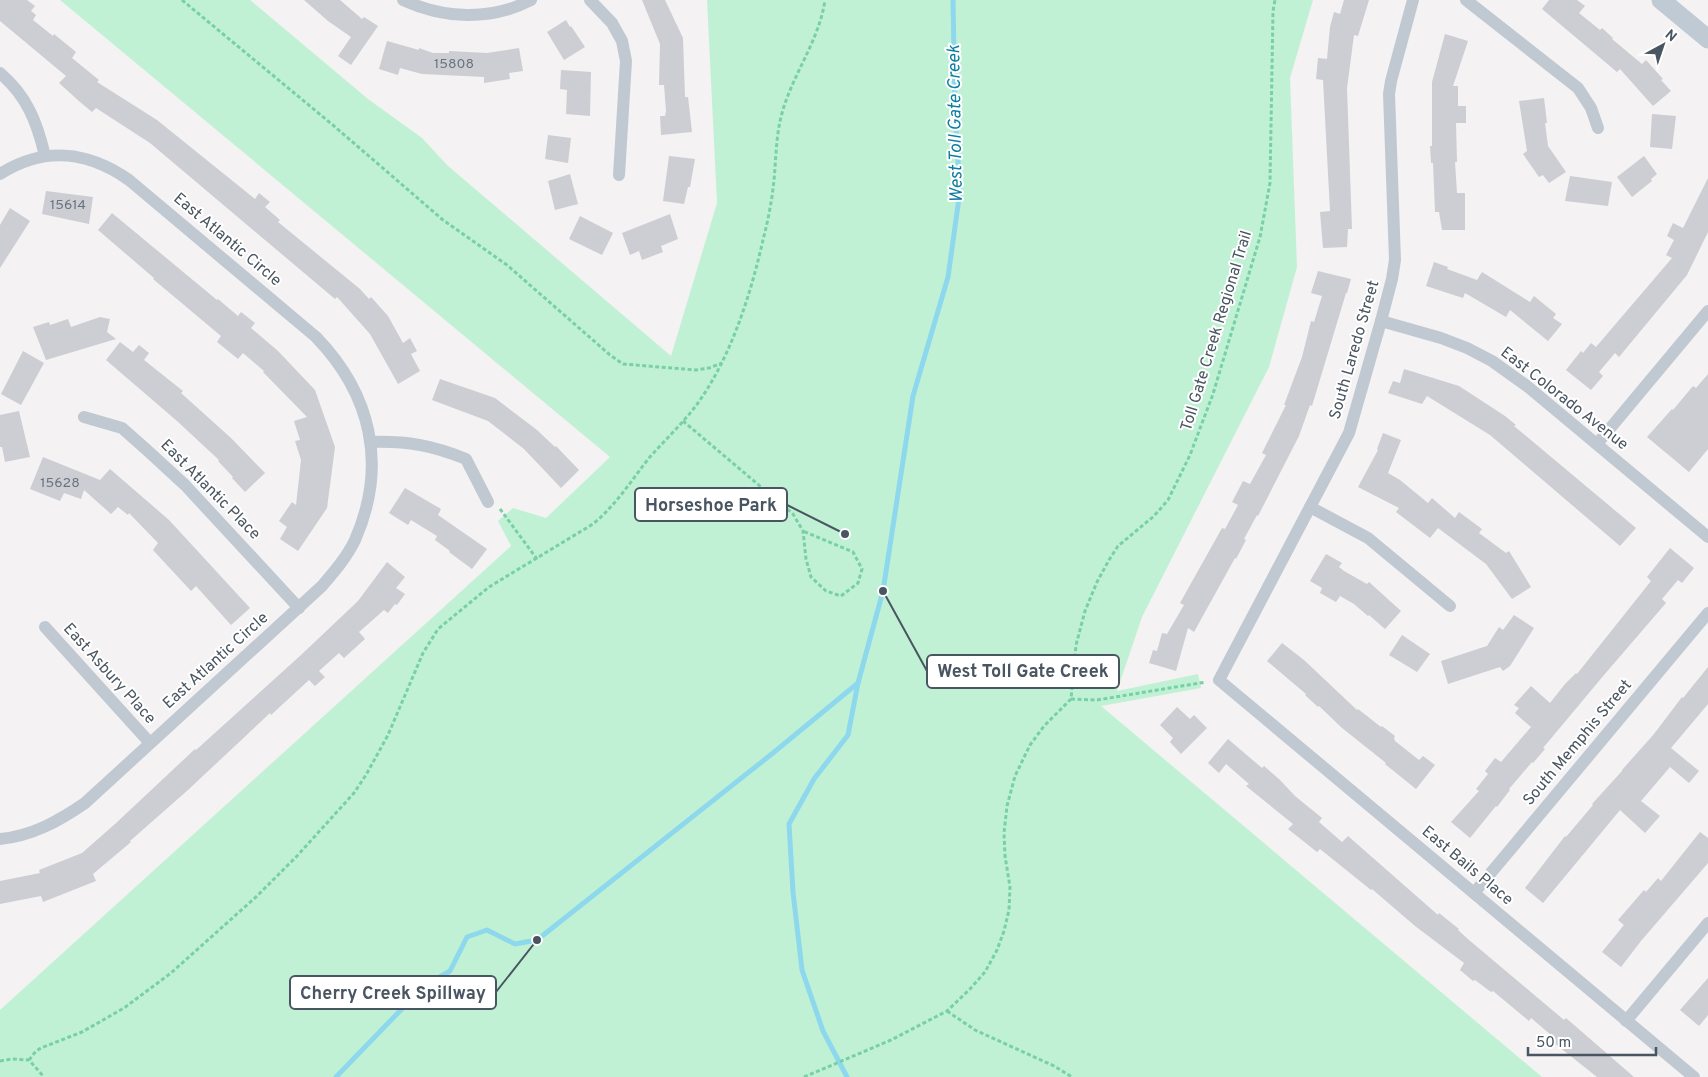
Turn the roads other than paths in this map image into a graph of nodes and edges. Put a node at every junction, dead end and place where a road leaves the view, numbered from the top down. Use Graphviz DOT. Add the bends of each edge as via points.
graph roads {
  1 [pos="403,0"];
  2 [pos="531,0"];
  3 [pos="590,0"];
  4 [pos="1413,0"];
  5 [pos="1466,0"];
  6 [pos="1661,0"];
  7 [pos="1708,39"];
  8 [pos="0,72"];
  9 [pos="1598,128"];
  10 [pos="45,156"];
  11 [pos="0,174"];
  12 [pos="619,175"];
  13 [pos="1708,311"];
  14 [pos="1381,321"];
  15 [pos="84,417"];
  16 [pos="371,442"];
  17 [pos="1596,444"];
  18 [pos="488,502"];
  19 [pos="1310,507"];
  20 [pos="1708,537"];
  21 [pos="1450,606"];
  22 [pos="299,608"];
  23 [pos="1708,613"];
  24 [pos="45,627"];
  25 [pos="1219,680"];
  26 [pos="150,743"];
  27 [pos="0,839"];
  28 [pos="1474,893"];
  29 [pos="1708,923"];
  30 [pos="1626,1021"];
  31 [pos="1693,1077"];
  1 -- 2 [label="street" via="421,8 458,15 502,11"];
  3 -- 12 [label="street" via="612,23 622,42 626,61"];
  4 -- 14 [label="street, South Laredo Street" via="1389,94 1394,260"];
  5 -- 9 [label="street" via="1578,88 1591,108"];
  6 -- 7 [label="street"];
  8 -- 10 [label="street" via="16,88 31,112"];
  10 -- 11 [label="street, East Atlantic Circle" via="27,160"];
  10 -- 16 [label="street, East Atlantic Circle" via="79,157 114,170 316,336 344,370 358,395"];
  13 -- 17 [label="street"];
  14 -- 17 [label="street, East Colorado Avenue" via="1441,338 1492,362 1527,386"];
  14 -- 19 [label="street, South Laredo Street" via="1349,433"];
  15 -- 22 [label="street, East Atlantic Place" via="122,428 148,451 203,503"];
  16 -- 18 [label="street" via="414,443 466,459"];
  16 -- 22 [label="street, East Atlantic Circle" via="369,495 354,541 340,565"];
  17 -- 20 [label="street, East Colorado Avenue"];
  19 -- 21 [label="street" via="1368,538"];
  19 -- 25 [label="street, South Laredo Street"];
  22 -- 26 [label="street, East Atlantic Circle"];
  23 -- 28 [label="street, South Memphis Street"];
  24 -- 26 [label="street, East Asbury Place"];
  25 -- 28 [label="street, East Bails Place"];
  26 -- 27 [label="street, East Atlantic Circle" via="67,816 28,834"];
  28 -- 30 [label="street, East Bails Place"];
  29 -- 30 [label="street"];
  30 -- 31 [label="street, East Bails Place"];
}
